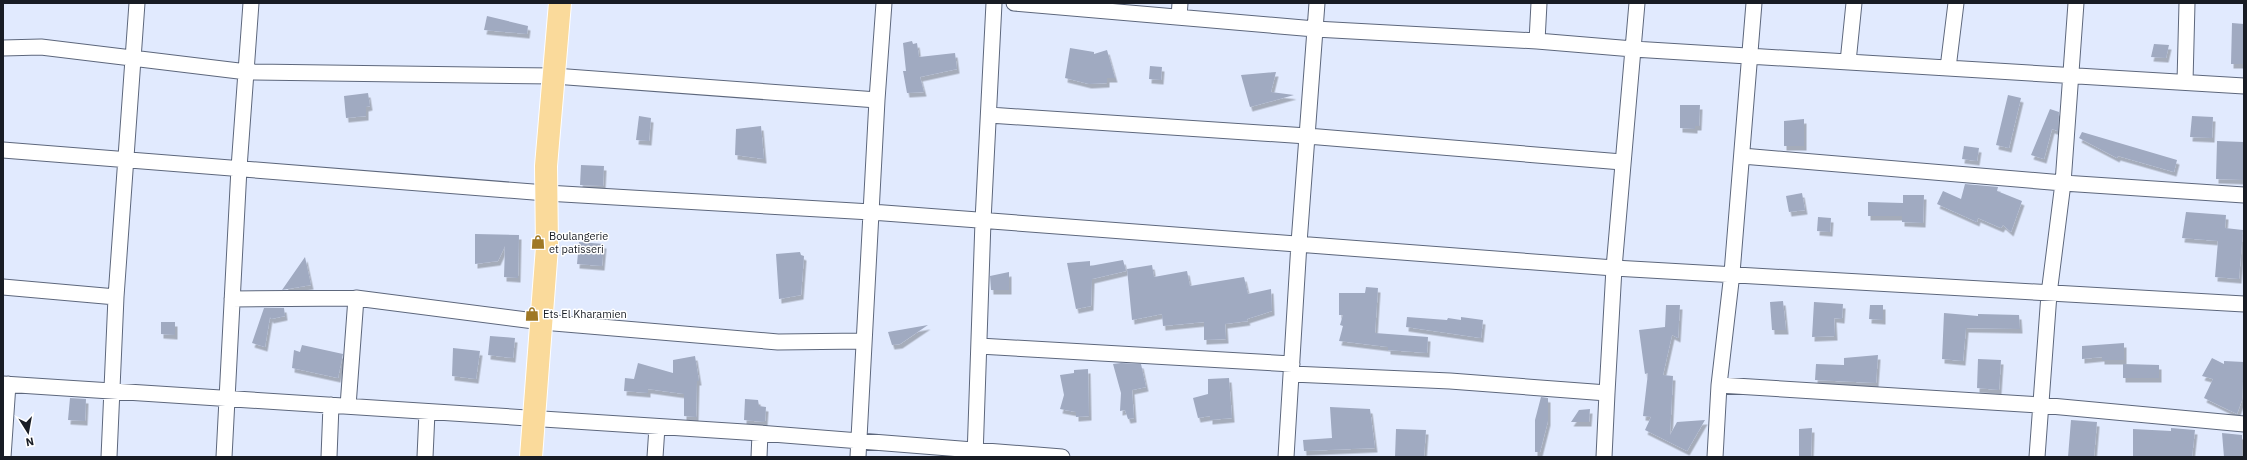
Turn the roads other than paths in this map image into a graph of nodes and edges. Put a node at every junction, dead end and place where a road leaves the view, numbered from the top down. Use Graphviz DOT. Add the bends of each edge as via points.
graph roads {
  1 [pos="137,3"];
  2 [pos="251,3"];
  3 [pos="560,3"];
  4 [pos="884,3"];
  5 [pos="994,3"];
  6 [pos="1014,3"];
  7 [pos="1317,3"];
  8 [pos="1539,3"];
  9 [pos="1637,3"];
  10 [pos="1754,3"];
  11 [pos="1854,3"];
  12 [pos="1956,3"];
  13 [pos="2076,3"];
  14 [pos="2187,3"];
  15 [pos="1179,10"];
  16 [pos="1316,29"];
  17 [pos="1537,41"];
  18 [pos="3,48"];
  19 [pos="1633,50"];
  20 [pos="1750,56"];
  21 [pos="134,57"];
  22 [pos="1848,62"];
  23 [pos="1948,68"];
  24 [pos="248,72"];
  25 [pos="554,76"];
  26 [pos="2071,76"];
  27 [pos="2185,82"];
  28 [pos="2244,86"];
  29 [pos="877,100"];
  30 [pos="989,115"];
  31 [pos="1307,136"];
  32 [pos="3,150"];
  33 [pos="1742,156"];
  34 [pos="127,160"];
  35 [pos="1622,162"];
  36 [pos="239,168"];
  37 [pos="2063,183"];
  38 [pos="546,193"];
  39 [pos="2244,195"];
  40 [pos="871,212"];
  41 [pos="983,221"];
  42 [pos="1299,243"];
  43 [pos="1614,268"];
  44 [pos="1732,274"];
  45 [pos="3,287"];
  46 [pos="2049,294"];
  47 [pos="116,297"];
  48 [pos="356,298"];
  49 [pos="232,299"];
  50 [pos="2244,304"];
  51 [pos="542,322"];
  52 [pos="864,341"];
  53 [pos="979,346"];
  54 [pos="1292,369"];
  55 [pos="6,384"];
  56 [pos="1719,385"];
  57 [pos="112,390"];
  58 [pos="1607,393"];
  59 [pos="227,399"];
  60 [pos="2040,404"];
  61 [pos="331,405"];
  62 [pos="348,406"];
  63 [pos="427,412"];
  64 [pos="535,419"];
  65 [pos="2244,424"];
  66 [pos="658,427"];
  67 [pos="760,433"];
  68 [pos="859,450"];
  69 [pos="975,454"];
  70 [pos="3,457"];
  71 [pos="109,457"];
  72 [pos="224,457"];
  73 [pos="329,457"];
  74 [pos="426,457"];
  75 [pos="531,457"];
  76 [pos="655,457"];
  77 [pos="759,457"];
  78 [pos="1062,457"];
  79 [pos="1286,457"];
  80 [pos="1604,457"];
  81 [pos="1715,457"];
  82 [pos="2037,457"];
  1 -- 21 [label="street"];
  2 -- 24 [label="street"];
  3 -- 25 [label="main road"];
  4 -- 29 [label="street"];
  5 -- 30 [label="street"];
  6 -- 15 [label="street"];
  7 -- 16 [label="street"];
  8 -- 17 [label="street"];
  9 -- 19 [label="street"];
  10 -- 20 [label="street"];
  11 -- 22 [label="street"];
  12 -- 23 [label="street"];
  13 -- 26 [label="street"];
  14 -- 27 [label="street"];
  15 -- 16 [label="street"];
  16 -- 17 [label="street"];
  16 -- 31 [label="street"];
  17 -- 19 [label="street"];
  18 -- 21 [label="street" via="41,47"];
  19 -- 20 [label="street"];
  19 -- 35 [label="street"];
  20 -- 22 [label="street"];
  20 -- 33 [label="street"];
  21 -- 24 [label="street"];
  21 -- 34 [label="street"];
  22 -- 23 [label="street"];
  23 -- 26 [label="street"];
  24 -- 25 [label="street"];
  24 -- 36 [label="street"];
  25 -- 29 [label="street"];
  25 -- 38 [label="main road"];
  26 -- 27 [label="street"];
  26 -- 37 [label="street"];
  27 -- 28 [label="street"];
  29 -- 40 [label="street"];
  30 -- 31 [label="street"];
  30 -- 41 [label="street"];
  31 -- 35 [label="street"];
  31 -- 42 [label="street"];
  32 -- 34 [label="street"];
  33 -- 37 [label="street"];
  33 -- 44 [label="street"];
  34 -- 36 [label="street"];
  34 -- 47 [label="street"];
  35 -- 43 [label="street"];
  36 -- 38 [label="street"];
  36 -- 49 [label="street"];
  37 -- 39 [label="street"];
  37 -- 46 [label="street"];
  38 -- 40 [label="street"];
  38 -- 51 [label="main road" via="547,247"];
  40 -- 41 [label="street"];
  40 -- 52 [label="street"];
  41 -- 42 [label="street"];
  41 -- 53 [label="street"];
  42 -- 43 [label="street"];
  42 -- 54 [label="street"];
  43 -- 44 [label="street"];
  43 -- 58 [label="street"];
  44 -- 46 [label="street"];
  44 -- 56 [label="street"];
  45 -- 47 [label="street"];
  46 -- 50 [label="street"];
  46 -- 60 [label="street"];
  47 -- 57 [label="street"];
  48 -- 49 [label="street"];
  48 -- 51 [label="street"];
  48 -- 62 [label="street"];
  49 -- 59 [label="street"];
  51 -- 52 [label="street" via="778,342"];
  51 -- 64 [label="main road"];
  52 -- 68 [label="street"];
  53 -- 54 [label="street"];
  53 -- 69 [label="street"];
  54 -- 58 [label="street"];
  54 -- 79 [label="street"];
  55 -- 57 [label="street"];
  55 -- 70 [label="street"];
  56 -- 60 [label="street"];
  56 -- 81 [label="street"];
  57 -- 59 [label="street"];
  57 -- 71 [label="street"];
  58 -- 80 [label="street"];
  59 -- 61 [label="street"];
  59 -- 72 [label="street"];
  60 -- 65 [label="street"];
  60 -- 82 [label="street"];
  61 -- 62 [label="street"];
  61 -- 73 [label="street"];
  62 -- 63 [label="street"];
  63 -- 64 [label="street"];
  63 -- 74 [label="street"];
  64 -- 66 [label="street"];
  64 -- 75 [label="main road"];
  66 -- 67 [label="street"];
  66 -- 76 [label="street"];
  67 -- 68 [label="street"];
  67 -- 77 [label="street"];
  68 -- 69 [label="street"];
  69 -- 78 [label="street"];
}
